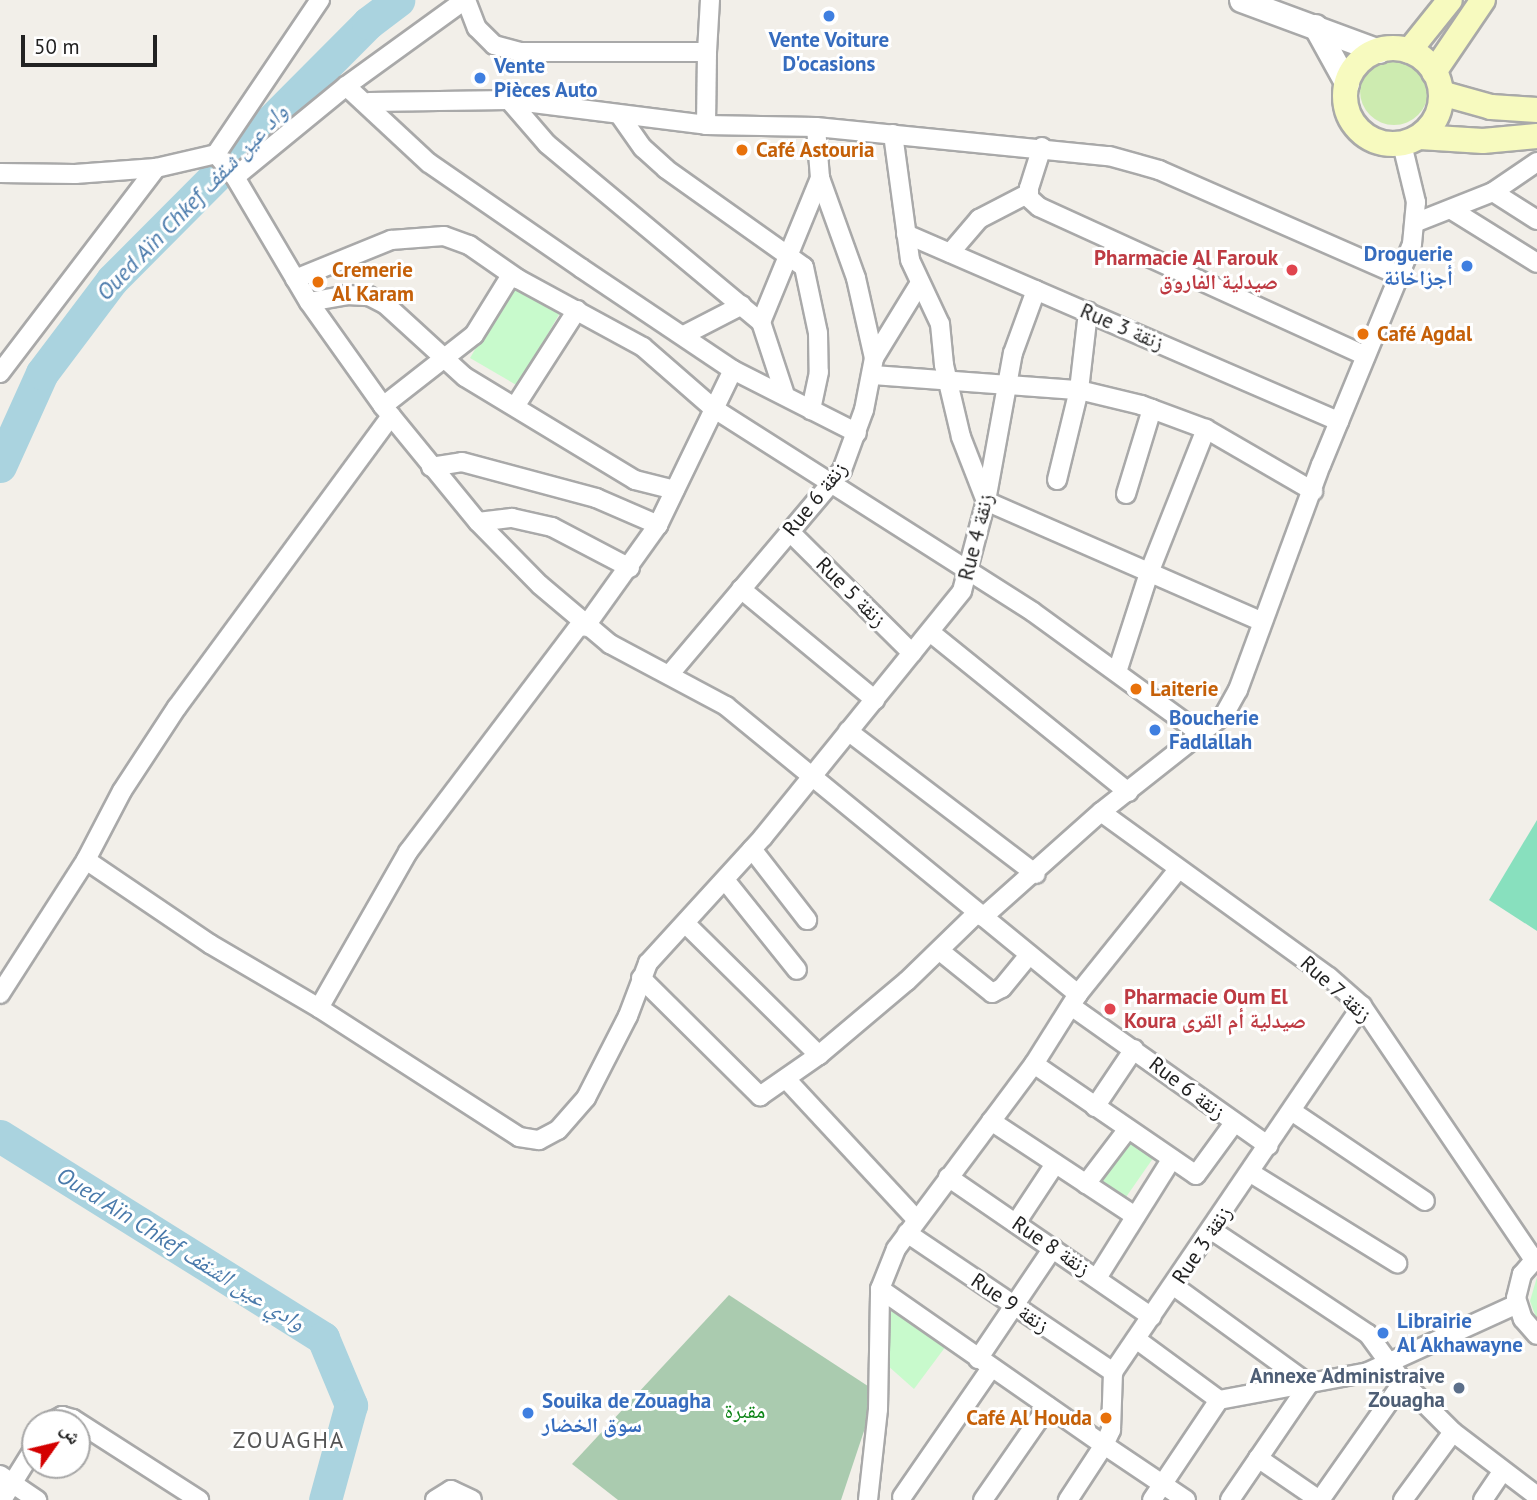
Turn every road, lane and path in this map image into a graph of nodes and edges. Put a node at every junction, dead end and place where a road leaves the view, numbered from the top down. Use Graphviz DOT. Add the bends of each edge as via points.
graph roads {
  1 [pos="320,0"];
  2 [pos="466,0"];
  3 [pos="710,0"];
  4 [pos="1241,0"];
  5 [pos="1450,0"];
  6 [pos="1483,0"];
  7 [pos="1315,26"];
  8 [pos="1379,51"];
  9 [pos="1409,51"];
  10 [pos="707,52"];
  11 [pos="1438,82"];
  12 [pos="1347,84"];
  13 [pos="346,86"];
  14 [pos="509,100"];
  15 [pos="369,102"];
  16 [pos="1537,110"];
  17 [pos="621,117"];
  18 [pos="706,125"];
  19 [pos="816,127"];
  20 [pos="893,134"];
  21 [pos="1411,140"];
  22 [pos="1532,141"];
  23 [pos="1042,147"];
  24 [pos="217,155"];
  25 [pos="1537,162"];
  26 [pos="156,168"];
  27 [pos="0,173"];
  28 [pos="233,175"];
  29 [pos="820,178"];
  30 [pos="1493,192"];
  31 [pos="1029,193"];
  32 [pos="1452,210"];
  33 [pos="1537,220"];
  34 [pos="1417,222"];
  35 [pos="906,234"];
  36 [pos="950,253"];
  37 [pos="789,254"];
  38 [pos="1537,262"];
  39 [pos="511,275"];
  40 [pos="1401,276"];
  41 [pos="295,279"];
  42 [pos="920,283"];
  43 [pos="1036,290"];
  44 [pos="309,302"];
  45 [pos="742,305"];
  46 [pos="576,310"];
  47 [pos="1088,312"];
  48 [pos="761,322"];
  49 [pos="684,335"];
  50 [pos="1366,356"];
  51 [pos="443,360"];
  52 [pos="874,367"];
  53 [pos="733,370"];
  54 [pos="0,373"];
  55 [pos="948,377"];
  56 [pos="1007,387"];
  57 [pos="1079,390"];
  58 [pos="784,392"];
  59 [pos="516,405"];
  60 [pos="713,408"];
  61 [pos="1153,409"];
  62 [pos="811,410"];
  63 [pos="387,411"];
  64 [pos="1339,421"];
  65 [pos="1206,429"];
  66 [pos="857,433"];
  67 [pos="431,467"];
  68 [pos="1057,480"];
  69 [pos="831,482"];
  70 [pos="675,490"];
  71 [pos="1313,491"];
  72 [pos="1126,494"];
  73 [pos="986,501"];
  74 [pos="478,522"];
  75 [pos="658,525"];
  76 [pos="790,532"];
  77 [pos="630,568"];
  78 [pos="968,572"];
  79 [pos="1149,573"];
  80 [pos="741,589"];
  81 [pos="1261,621"];
  82 [pos="583,625"];
  83 [pos="930,632"];
  84 [pos="912,653"];
  85 [pos="1117,672"];
  86 [pos="670,675"];
  87 [pos="875,699"];
  88 [pos="848,731"];
  89 [pos="1201,734"];
  90 [pos="810,779"];
  91 [pos="1128,792"];
  92 [pos="1101,812"];
  93 [pos="752,849"];
  94 [pos="86,860"];
  95 [pos="1177,871"];
  96 [pos="1036,874"];
  97 [pos="725,880"];
  98 [pos="980,915"];
  99 [pos="807,920"];
  100 [pos="686,924"];
  101 [pos="940,951"];
  102 [pos="1029,955"];
  103 [pos="797,970"];
  104 [pos="641,978"];
  105 [pos="0,994"];
  106 [pos="1074,1000"];
  107 [pos="1362,1006"];
  108 [pos="318,1009"];
  109 [pos="1134,1049"];
  110 [pos="819,1055"];
  111 [pos="1034,1064"];
  112 [pos="786,1079"];
  113 [pos="1094,1107"];
  114 [pos="1293,1112"];
  115 [pos="991,1121"];
  116 [pos="1234,1123"];
  117 [pos="1127,1130"];
  118 [pos="1269,1146"];
  119 [pos="1171,1160"];
  120 [pos="1055,1164"];
  121 [pos="1251,1173"];
  122 [pos="947,1177"];
  123 [pos="1086,1184"];
  124 [pos="1425,1200"];
  125 [pos="1135,1216"];
  126 [pos="1016,1223"];
  127 [pos="911,1226"];
  128 [pos="1213,1231"];
  129 [pos="1053,1248"];
  130 [pos="1535,1258"];
  131 [pos="1397,1263"];
  132 [pos="1097,1278"];
  133 [pos="1174,1286"];
  134 [pos="880,1289"];
  135 [pos="1517,1304"];
  136 [pos="1013,1306"];
  137 [pos="1152,1317"];
  138 [pos="1537,1335"];
  139 [pos="1136,1339"];
  140 [pos="985,1363"];
  141 [pos="1391,1364"];
  142 [pos="1113,1371"];
  143 [pos="1403,1382"];
  144 [pos="1309,1384"];
  145 [pos="1219,1399"];
  146 [pos="1048,1406"];
  147 [pos="91,1431"];
  148 [pos="1453,1432"];
  149 [pos="1104,1445"];
  150 [pos="1258,1458"];
  151 [pos="21,1463"];
  152 [pos="1501,1473"];
  153 [pos="6,1480"];
  154 [pos="1157,1481"];
  155 [pos="1537,1496"];
  156 [pos="902,1497"];
  157 [pos="2,1500"];
  158 [pos="37,1500"];
  159 [pos="199,1500"];
  160 [pos="435,1500"];
  161 [pos="472,1500"];
  162 [pos="868,1500"];
  163 [pos="983,1500"];
  164 [pos="1068,1500"];
  165 [pos="1152,1500"];
  166 [pos="1186,1500"];
  167 [pos="1230,1500"];
  168 [pos="1319,1500"];
  169 [pos="1403,1500"];
  170 [pos="1483,1500"];
  1 -- 24 [label="street"];
  2 -- 10 [label="street" via="477,29 494,45 521,52"];
  2 -- 13 [label="street"];
  3 -- 10 [label="street"];
  4 -- 7 [label="street"];
  5 -- 9 [label="main road"];
  6 -- 11 [label="main road"];
  7 -- 8 [label="street"];
  7 -- 12 [label="street"];
  8 -- 9 [label="main road"];
  8 -- 12 [label="main road" via="1362,60"];
  9 -- 11 [label="main road"];
  10 -- 18 [label="street"];
  11 -- 16 [label="main road" via="1501,109"];
  11 -- 21 [label="main road" via="1435,120"];
  12 -- 21 [label="main road" via="1346,106 1360,131 1379,142"];
  13 -- 15 [label="street"];
  13 -- 28 [label="street"];
  14 -- 15 [label="street"];
  14 -- 17 [label="street"];
  14 -- 45 [label="street" via="547,144"];
  15 -- 49 [label="street" via="389,128 429,163"];
  17 -- 18 [label="street"];
  17 -- 37 [label="street" via="643,148 666,169"];
  18 -- 19 [label="street"];
  19 -- 20 [label="street"];
  19 -- 29 [label="street, Rue 6 زنقة"];
  20 -- 23 [label="street"];
  20 -- 35 [label="street"];
  21 -- 22 [label="main road"];
  21 -- 34 [label="street"];
  23 -- 31 [label="street"];
  23 -- 40 [label="street" via="1158,170"];
  24 -- 26 [label="street"];
  24 -- 28 [label="street, Rue 6 زنقة"];
  25 -- 30 [label="street"];
  26 -- 27 [label="street"];
  26 -- 54 [label="street"];
  28 -- 41 [label="street, Rue 6 زنقة"];
  29 -- 37 [label="street"];
  29 -- 52 [label="street, Rue 6 زنقة" via="856,278"];
  30 -- 32 [label="street"];
  30 -- 33 [label="street"];
  31 -- 36 [label="street" via="979,219"];
  31 -- 50 [label="street" via="1039,207"];
  32 -- 34 [label="street"];
  32 -- 38 [label="street"];
  34 -- 40 [label="street"];
  35 -- 36 [label="street, Rue 3 زنقة"];
  35 -- 42 [label="street"];
  36 -- 43 [label="street, Rue 3 زنقة"];
  37 -- 48 [label="street"];
  37 -- 62 [label="street" via="807,275 818,333 819,372"];
  39 -- 41 [label="street" via="469,245 444,236 421,236 351,253"];
  39 -- 46 [label="street"];
  39 -- 51 [label="street" via="474,335"];
  40 -- 50 [label="street"];
  41 -- 44 [label="street, Rue 6 زنقة"];
  42 -- 52 [label="street"];
  42 -- 55 [label="street" via="940,324"];
  43 -- 47 [label="street, Rue 3 زنقة"];
  43 -- 56 [label="street, Rue 4 زنقة" via="1013,353"];
  44 -- 51 [label="street" via="322,297 369,296 385,304"];
  44 -- 63 [label="street, Rue 6 زنقة"];
  45 -- 48 [label="street"];
  45 -- 49 [label="street"];
  46 -- 59 [label="street"];
  46 -- 60 [label="street" via="643,346"];
  47 -- 57 [label="street"];
  47 -- 64 [label="street, Rue 3 زنقة"];
  48 -- 58 [label="street"];
  49 -- 53 [label="street"];
  50 -- 64 [label="street"];
  51 -- 59 [label="street"];
  51 -- 63 [label="street"];
  52 -- 55 [label="street"];
  52 -- 66 [label="street, Rue 6 زنقة"];
  53 -- 58 [label="street"];
  53 -- 60 [label="street"];
  55 -- 56 [label="street"];
  55 -- 73 [label="street" via="961,437"];
  56 -- 57 [label="street"];
  56 -- 73 [label="street, Rue 4 زنقة"];
  57 -- 61 [label="street"];
  57 -- 68 [label="street"];
  58 -- 62 [label="street"];
  59 -- 70 [label="street" via="635,480"];
  60 -- 69 [label="street"];
  60 -- 70 [label="street"];
  61 -- 65 [label="street"];
  61 -- 72 [label="street"];
  62 -- 66 [label="street"];
  63 -- 67 [label="street, Rue 6 زنقة"];
  63 -- 94 [label="street" via="177,707 122,791"];
  64 -- 71 [label="street"];
  65 -- 71 [label="street"];
  65 -- 79 [label="street"];
  66 -- 69 [label="street, Rue 6 زنقة" via="842,470"];
  67 -- 74 [label="street, Rue 6 زنقة"];
  67 -- 75 [label="street" via="462,462 596,499"];
  69 -- 76 [label="street, Rue 6 زنقة"];
  69 -- 78 [label="street"];
  70 -- 75 [label="street"];
  71 -- 81 [label="street"];
  73 -- 78 [label="street, Rue 4 زنقة"];
  73 -- 79 [label="street"];
  74 -- 77 [label="street" via="512,518 552,527"];
  74 -- 82 [label="street, Rue 6 زنقة"];
  75 -- 77 [label="street"];
  76 -- 80 [label="street, Rue 6 زنقة"];
  76 -- 84 [label="street, Rue 5 زنقة"];
  77 -- 82 [label="street"];
  78 -- 83 [label="street, Rue 4 زنقة" via="962,591"];
  78 -- 85 [label="street"];
  79 -- 81 [label="street"];
  79 -- 85 [label="street"];
  80 -- 86 [label="street, Rue 6 زنقة"];
  80 -- 87 [label="street"];
  81 -- 89 [label="street" via="1238,690 1224,715"];
  82 -- 86 [label="street, Rue 6 زنقة"];
  82 -- 108 [label="street" via="408,852"];
  83 -- 84 [label="street, Rue 4 زنقة"];
  83 -- 91 [label="street"];
  84 -- 87 [label="street, Rue 4 زنقة"];
  85 -- 89 [label="street"];
  86 -- 90 [label="street, Rue 6 زنقة" via="726,706"];
  87 -- 88 [label="street, Rue 4 زنقة"];
  88 -- 90 [label="street, Rue 4 زنقة"];
  88 -- 96 [label="street"];
  89 -- 91 [label="street"];
  90 -- 93 [label="street, Rue 4 زنقة"];
  90 -- 98 [label="street, Rue 6 زنقة"];
  91 -- 92 [label="street"];
  92 -- 95 [label="street, Rue 7 زنقة"];
  92 -- 96 [label="street"];
  93 -- 97 [label="street, Rue 4 زنقة"];
  93 -- 99 [label="street"];
  94 -- 105 [label="street"];
  94 -- 108 [label="street" via="209,944"];
  95 -- 106 [label="street"];
  95 -- 107 [label="street, Rue 7 زنقة" via="1282,943"];
  96 -- 98 [label="street"];
  97 -- 100 [label="street, Rue 4 زنقة"];
  97 -- 103 [label="street"];
  98 -- 101 [label="street"];
  98 -- 102 [label="street, Rue 6 زنقة"];
  100 -- 104 [label="street, Rue 4 زنقة" via="660,948"];
  100 -- 110 [label="street"];
  101 -- 102 [label="street" via="992,993 1002,988"];
  101 -- 110 [label="street"];
  102 -- 106 [label="street, Rue 6 زنقة"];
  104 -- 108 [label="street, Rue 4 زنقة" via="628,1016 586,1098 558,1130 539,1140 519,1137"];
  104 -- 112 [label="street" via="756,1094 766,1095"];
  106 -- 109 [label="street, Rue 6 زنقة"];
  106 -- 111 [label="street"];
  107 -- 114 [label="street, Rue 3 زنقة"];
  107 -- 130 [label="street, Rue 7 زنقة"];
  109 -- 113 [label="street"];
  109 -- 116 [label="street, Rue 6 زنقة"];
  110 -- 112 [label="street"];
  111 -- 113 [label="street"];
  111 -- 115 [label="street"];
  112 -- 127 [label="street, Rue 9 زنقة"];
  113 -- 117 [label="street"];
  114 -- 118 [label="street, Rue 3 زنقة"];
  114 -- 124 [label="street"];
  115 -- 120 [label="street"];
  115 -- 122 [label="street"];
  116 -- 118 [label="street, Rue 6 زنقة"];
  116 -- 119 [label="street" via="1200,1174"];
  117 -- 119 [label="street"];
  117 -- 123 [label="street"];
  118 -- 121 [label="street, Rue 3 زنقة"];
  119 -- 125 [label="street"];
  120 -- 123 [label="street"];
  120 -- 126 [label="street"];
  121 -- 128 [label="street, Rue 3 زنقة"];
  121 -- 131 [label="street"];
  122 -- 126 [label="street, Rue 8 زنقة"];
  122 -- 127 [label="street"];
  123 -- 125 [label="street"];
  125 -- 132 [label="street"];
  126 -- 129 [label="street, Rue 8 زنقة"];
  127 -- 134 [label="street"];
  127 -- 136 [label="street, Rue 9 زنقة"];
  128 -- 133 [label="street, Rue 3 زنقة"];
  128 -- 141 [label="street" via="1368,1334"];
  129 -- 132 [label="street, Rue 8 زنقة"];
  129 -- 136 [label="street"];
  130 -- 135 [label="street" via="1519,1280"];
  132 -- 137 [label="street, Rue 8 زنقة"];
  133 -- 137 [label="street, Rue 3 زنقة"];
  133 -- 144 [label="street"];
  134 -- 140 [label="street"];
  134 -- 162 [label="street" via="878,1409"];
  135 -- 138 [label="street" via="1525,1324"];
  135 -- 141 [label="street"];
  136 -- 140 [label="street"];
  136 -- 142 [label="street, Rue 9 زنقة"];
  137 -- 139 [label="street, Rue 3 زنقة"];
  139 -- 142 [label="street, Rue 3 زنقة"];
  139 -- 145 [label="street"];
  140 -- 146 [label="street"];
  140 -- 156 [label="street"];
  141 -- 143 [label="street"];
  141 -- 144 [label="street"];
  142 -- 149 [label="street" via="1111,1430"];
  143 -- 148 [label="street"];
  143 -- 168 [label="street"];
  144 -- 145 [label="street"];
  144 -- 150 [label="street"];
  145 -- 154 [label="street"];
  146 -- 149 [label="street"];
  146 -- 163 [label="street"];
  147 -- 159 [label="street"];
  148 -- 152 [label="street"];
  148 -- 169 [label="street"];
  149 -- 154 [label="street"];
  149 -- 164 [label="street"];
  150 -- 167 [label="street"];
  150 -- 168 [label="street"];
  151 -- 153 [label="street"];
  152 -- 155 [label="street"];
  152 -- 170 [label="street"];
  153 -- 157 [label="street"];
  153 -- 158 [label="street"];
  154 -- 165 [label="street"];
  154 -- 166 [label="street"];
  160 -- 161 [label="street" via="451,1490"];
}
